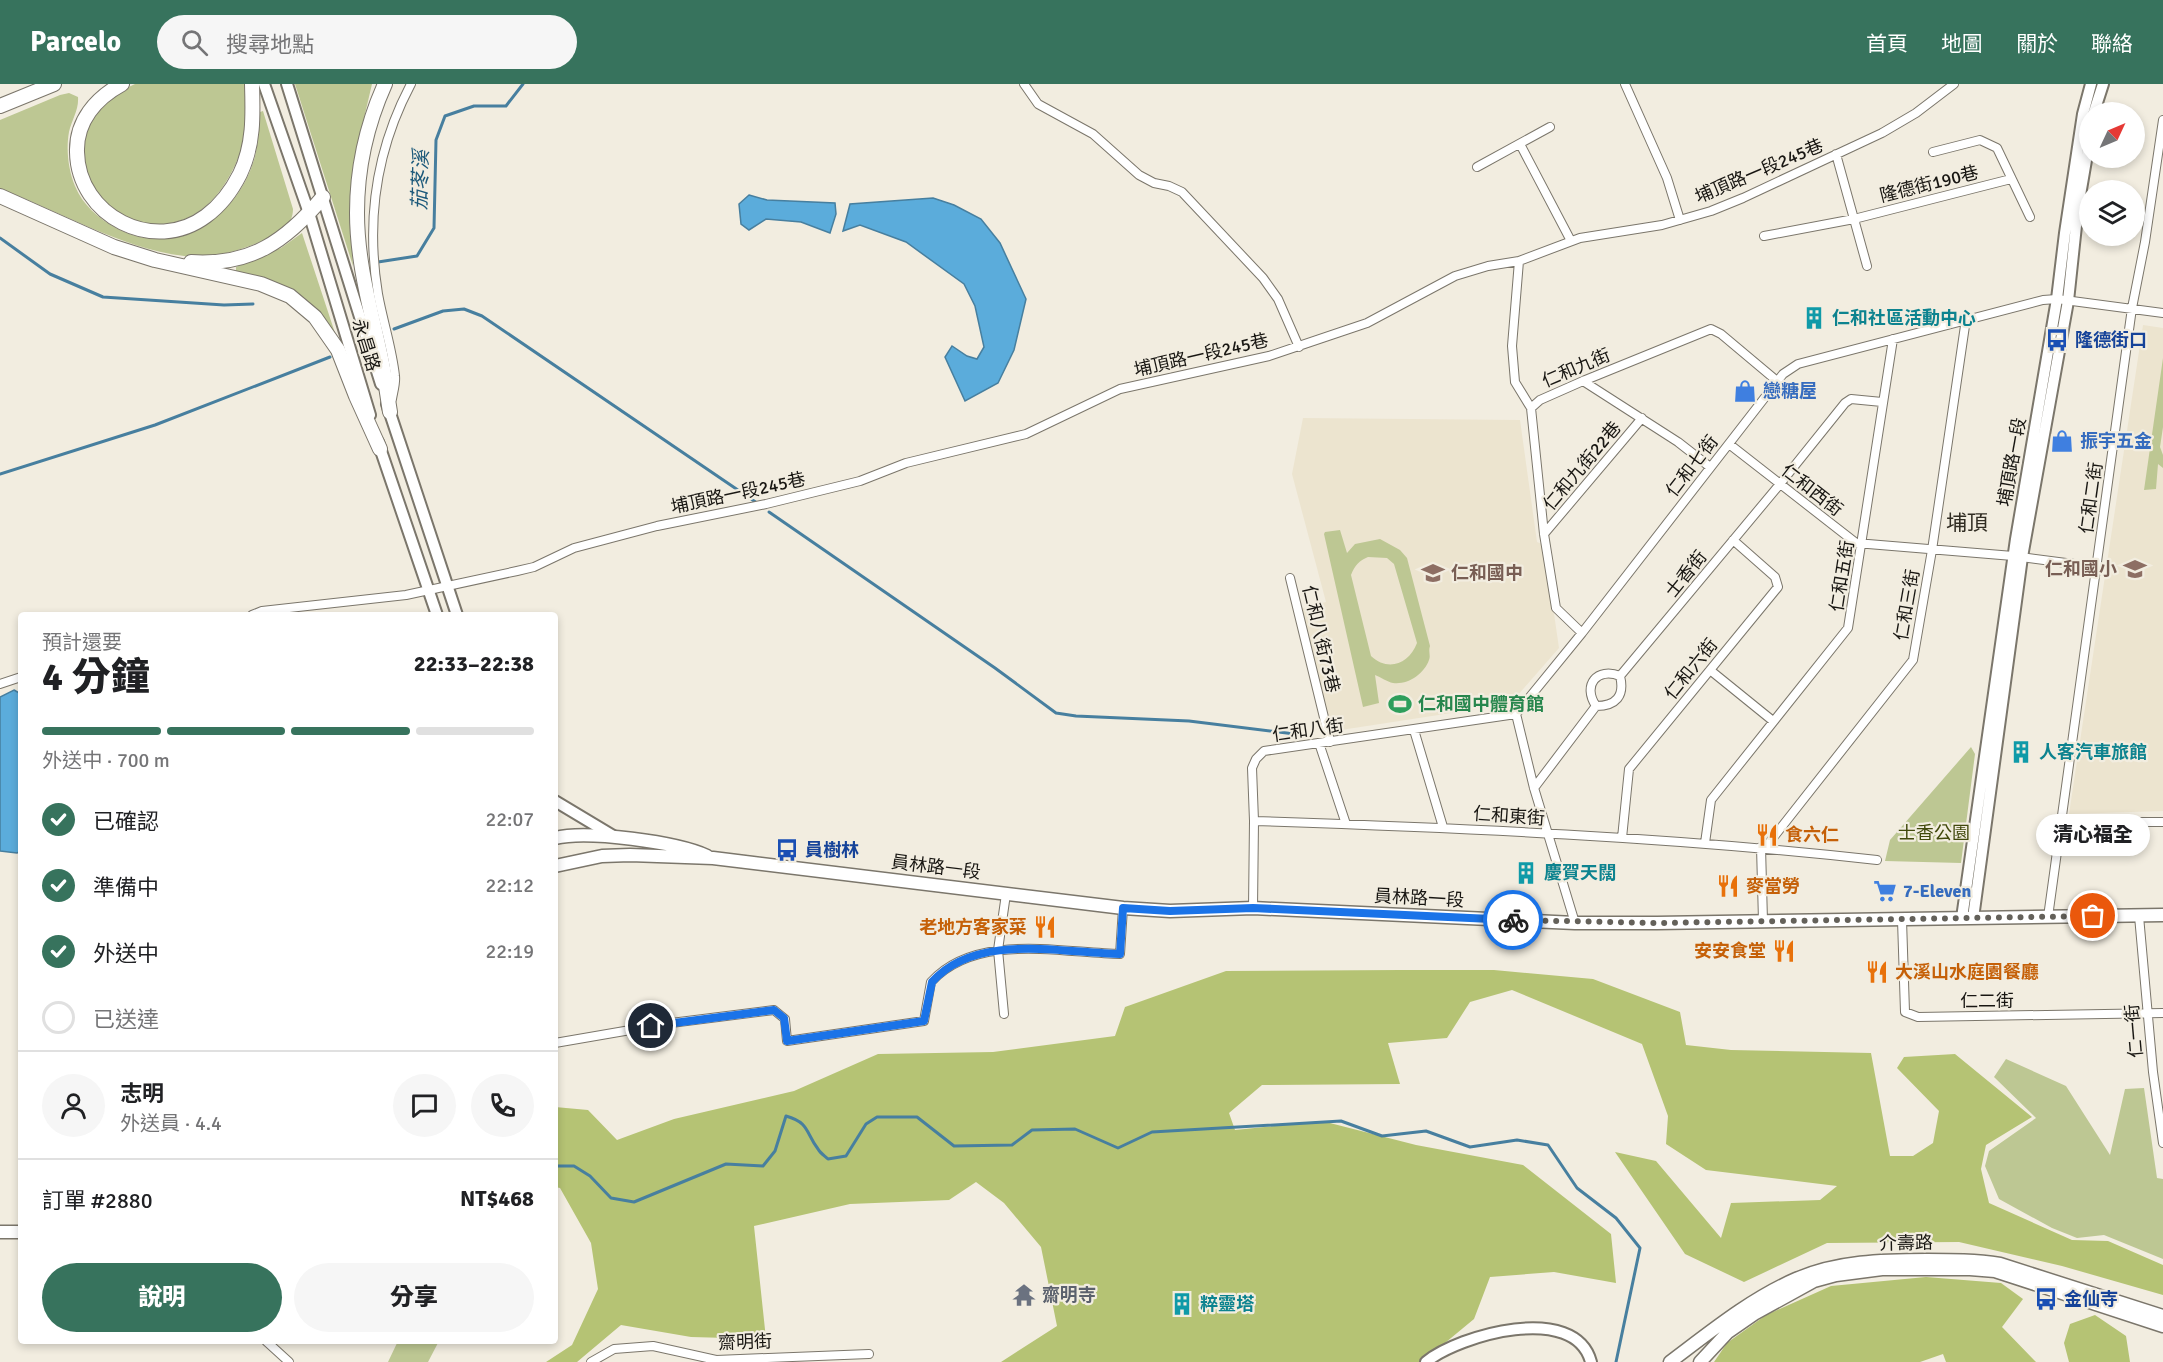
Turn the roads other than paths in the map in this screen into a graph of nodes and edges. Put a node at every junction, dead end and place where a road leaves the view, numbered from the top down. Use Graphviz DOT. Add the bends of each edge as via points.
graph roads {
  1 [pos="54,84"];
  2 [pos="122,84"];
  3 [pos="252,84"];
  4 [pos="264,84"];
  5 [pos="287,84"];
  6 [pos="385,84"];
  7 [pos="411,84"];
  8 [pos="1024,84"];
  9 [pos="1625,84"];
  10 [pos="1954,84"];
  11 [pos="2091,84"];
  12 [pos="2103,84"];
  13 [pos="2097,102"];
  14 [pos="0,106"];
  15 [pos="2163,120"];
  16 [pos="1550,127"];
  17 [pos="1520,144"];
  18 [pos="1933,152"];
  19 [pos="1836,154"];
  20 [pos="1477,167"];
  21 [pos="2085,168"];
  22 [pos="2011,179"];
  23 [pos="0,196"];
  24 [pos="323,198"];
  25 [pos="309,213"];
  26 [pos="2030,217"];
  27 [pos="1854,219"];
  28 [pos="1680,220"];
  29 [pos="1764,236"];
  30 [pos="1571,241"];
  31 [pos="155,260"];
  32 [pos="1519,261"];
  33 [pos="1868,266"];
  34 [pos="2063,300"];
  35 [pos="2132,308"];
  36 [pos="2163,313"];
  37 [pos="1966,319"];
  38 [pos="1893,339"];
  39 [pos="1299,347"];
  40 [pos="1583,381"];
  41 [pos="1777,381"];
  42 [pos="1882,402"];
  43 [pos="1531,408"];
  44 [pos="390,412"];
  45 [pos="1642,418"];
  46 [pos="1729,444"];
  47 [pos="380,449"];
  48 [pos="1710,467"];
  49 [pos="1780,484"];
  50 [pos="1544,534"];
  51 [pos="1733,540"];
  52 [pos="1863,544"];
  53 [pos="1932,550"];
  54 [pos="2018,556"];
  55 [pos="2097,567"];
  56 [pos="1290,578"];
  57 [pos="448,586"];
  58 [pos="429,591"];
  59 [pos="260,612"];
  60 [pos="435,612"];
  61 [pos="455,612"];
  62 [pos="1582,633"];
  63 [pos="1710,670"];
  64 [pos="1620,676"];
  65 [pos="18,678"];
  66 [pos="0,684"];
  67 [pos="1596,706"];
  68 [pos="1516,714"];
  69 [pos="1773,721"];
  70 [pos="1414,729"];
  71 [pos="1330,742"];
  72 [pos="1319,743"];
  73 [pos="1534,788"];
  74 [pos="558,803"];
  75 [pos="1254,821"];
  76 [pos="2061,822"];
  77 [pos="2163,822"];
  78 [pos="1346,824"];
  79 [pos="1443,827"];
  80 [pos="1549,834"];
  81 [pos="558,838"];
  82 [pos="615,838"];
  83 [pos="1622,838"];
  84 [pos="1705,843"];
  85 [pos="1763,848"];
  86 [pos="713,858"];
  87 [pos="1876,860"];
  88 [pos="558,865"];
  89 [pos="1006,894"];
  90 [pos="1123,908"];
  91 [pos="1253,908"];
  92 [pos="2163,915"];
  93 [pos="2139,916"];
  94 [pos="2048,917"];
  95 [pos="1968,918"];
  96 [pos="1902,920"];
  97 [pos="1763,921"];
  98 [pos="1575,923"];
  99 [pos="998,950"];
  100 [pos="2163,1013"];
  101 [pos="1004,1014"];
  102 [pos="2148,1015"];
  103 [pos="558,1042"];
  104 [pos="2159,1081"];
  105 [pos="2163,1143"];
  106 [pos="0,1232"];
  107 [pos="18,1233"];
  108 [pos="2163,1316"];
  109 [pos="2163,1326"];
  110 [pos="269,1344"];
  111 [pos="869,1354"];
  112 [pos="289,1362"];
  113 [pos="591,1362"];
  114 [pos="1426,1362"];
  115 [pos="1591,1362"];
  116 [pos="1670,1362"];
  117 [pos="1700,1362"];
  1 -- 14 [label="highway"];
  2 -- 3 [label="highway" via="88,111 77,141 77,163 92,201 105,213 137,229 157,231 172,230 205,217 230,192 251,142"];
  4 -- 25 [label="street, 永昌路"];
  5 -- 24 [label="street, 永昌路"];
  6 -- 44 [label="highway" via="366,137 357,213 360,256"];
  7 -- 44 [label="street" via="385,145 373,220 372,253 395,378"];
  8 -- 39 [label="street" via="1038,104 1094,134 1139,175 1182,192 1263,278 1278,299"];
  9 -- 28 [label="street" via="1667,178"];
  10 -- 19 [label="street, 埔頂路一段245巷" via="1900,123"];
  11 -- 34 [label="street, 埔頂路一段" via="2065,233"];
  12 -- 13 [label="street"];
  15 -- 35 [label="street, 仁和二街"];
  16 -- 17 [label="street"];
  17 -- 20 [label="street"];
  17 -- 30 [label="street"];
  18 -- 22 [label="street" via="1980,140 1997,148"];
  19 -- 27 [label="street"];
  19 -- 28 [label="street, 埔頂路一段245巷" via="1743,198"];
  21 -- 34 [label="street, 埔頂路一段"];
  22 -- 26 [label="street"];
  22 -- 27 [label="street, 隆德街190巷"];
  23 -- 31 [label="highway" via="114,247"];
  24 -- 25 [label="highway"];
  24 -- 44 [label="street, 永昌路"];
  25 -- 31 [label="highway" via="279,240 238,258 203,263"];
  25 -- 47 [label="street, 永昌路"];
  27 -- 29 [label="street, 隆德街190巷"];
  27 -- 33 [label="street"];
  28 -- 30 [label="street, 埔頂路一段245巷"];
  30 -- 32 [label="street, 埔頂路一段245巷"];
  31 -- 47 [label="highway" via="261,284 304,305 338,350"];
  32 -- 39 [label="street, 埔頂路一段245巷" via="1455,276 1367,323"];
  32 -- 43 [label="street" via="1513,364 1515,382"];
  34 -- 35 [label="street, 仁和七街"];
  34 -- 37 [label="street, 仁和七街" via="2043,300"];
  34 -- 54 [label="street, 埔頂路一段"];
  35 -- 36 [label="street, 仁和七街"];
  35 -- 55 [label="street, 仁和二街"];
  37 -- 38 [label="street, 仁和七街"];
  37 -- 53 [label="street, 仁和三街"];
  38 -- 41 [label="street, 仁和七街" via="1798,364"];
  38 -- 42 [label="street, 仁和五街"];
  39 -- 57 [label="street, 埔頂路一段245巷" via="1120,388 1026,434 906,463 860,481 647,528 574,548 525,569"];
  40 -- 41 [label="street, 仁和九街" via="1711,329"];
  40 -- 43 [label="street, 仁和九街"];
  40 -- 45 [label="street"];
  41 -- 46 [label="street, 仁和七街"];
  42 -- 49 [label="street, 士香街" via="1851,399 1845,403"];
  42 -- 52 [label="street, 仁和五街"];
  43 -- 50 [label="street, 仁和九街"];
  44 -- 57 [label="street, 永昌路"];
  45 -- 48 [label="street"];
  45 -- 50 [label="street, 仁和九街22巷"];
  46 -- 48 [label="street, 仁和七街"];
  46 -- 49 [label="street, 仁和西街"];
  47 -- 58 [label="street, 永昌路"];
  48 -- 62 [label="street, 仁和七街"];
  49 -- 51 [label="street, 士香街"];
  49 -- 52 [label="street, 仁和西街" via="1856,543"];
  50 -- 62 [label="street, 仁和九街" via="1556,608"];
  51 -- 63 [label="street, 仁和六街" via="1775,577 1778,587"];
  51 -- 64 [label="street, 士香街"];
  52 -- 53 [label="street, 仁和西街"];
  52 -- 69 [label="street, 仁和五街" via="1848,627"];
  53 -- 54 [label="street, 仁和西街"];
  53 -- 85 [label="street, 仁和三街" via="1913,660"];
  54 -- 55 [label="street, 仁和西街"];
  54 -- 95 [label="street, 埔頂路一段"];
  55 -- 76 [label="street, 仁和二街"];
  56 -- 71 [label="street, 仁和八街73巷"];
  57 -- 58 [label="street, 埔頂路一段245巷"];
  57 -- 61 [label="street, 永昌路"];
  58 -- 59 [label="street, 埔頂路一段245巷"];
  58 -- 60 [label="street, 永昌路"];
  62 -- 68 [label="street, 仁和七街"];
  63 -- 69 [label="street"];
  63 -- 83 [label="street, 仁和六街" via="1629,769"];
  64 -- 67 [label="street, 士香街" via="1621,693 1616,701"];
  64 -- 67 [label="street" via="1611,672 1594,680 1590,698"];
  65 -- 66 [label="street"];
  67 -- 73 [label="street, 士香街"];
  68 -- 70 [label="street, 仁和八街"];
  68 -- 73 [label="street"];
  69 -- 84 [label="street, 仁和五街" via="1711,800"];
  70 -- 71 [label="street, 仁和八街"];
  70 -- 79 [label="street"];
  71 -- 72 [label="street, 仁和八街"];
  72 -- 75 [label="street, 仁和八街" via="1264,751 1256,759 1252,768"];
  72 -- 78 [label="street"];
  73 -- 80 [label="street"];
  74 -- 82 [label="street"];
  75 -- 78 [label="street, 仁和東街"];
  75 -- 91 [label="street, 仁和八街"];
  76 -- 77 [label="street"];
  76 -- 94 [label="street, 仁和二街"];
  78 -- 79 [label="street, 仁和東街"];
  79 -- 80 [label="street, 仁和東街"];
  80 -- 83 [label="street, 仁和東街"];
  80 -- 98 [label="street"];
  81 -- 82 [label="main road, 員林路一段"];
  82 -- 86 [label="main road, 員林路一段" via="692,849"];
  83 -- 84 [label="street, 仁和東街"];
  84 -- 85 [label="street, 仁和東街"];
  85 -- 87 [label="street, 仁和東街"];
  85 -- 97 [label="street"];
  86 -- 88 [label="main road, 員林路一段" via="602,856"];
  86 -- 89 [label="main road, 員林路一段"];
  89 -- 90 [label="main road, 員林路一段"];
  89 -- 99 [label="street"];
  90 -- 91 [label="main road, 員林路一段"];
  90 -- 99 [label="street" via="1120,954"];
  91 -- 98 [label="main road, 員林路一段"];
  92 -- 93 [label="main road, 員林路一段"];
  93 -- 94 [label="main road, 員林路一段"];
  93 -- 102 [label="street, 仁一街"];
  94 -- 95 [label="main road, 員林路一段"];
  95 -- 96 [label="main road, 員林路一段"];
  96 -- 97 [label="main road, 員林路一段"];
  96 -- 102 [label="street, 仁二街" via="1905,1012 1918,1017"];
  97 -- 98 [label="main road, 員林路一段"];
  99 -- 101 [label="street"];
  99 -- 103 [label="street" via="953,966 932,982 924,1021 787,1041 784,1018 774,1010"];
  100 -- 102 [label="street, 仁二街"];
  102 -- 104 [label="street, 仁一街"];
  104 -- 105 [label="street, 仁一街"];
  106 -- 107 [label="main road"];
  108 -- 116 [label="main road, 介壽路" via="2000,1264 1978,1260 1883,1260 1837,1266 1794,1280 1740,1310"];
  109 -- 117 [label="main road, 介壽路" via="1995,1271 1882,1269 1836,1275 1799,1287 1728,1332"];
  110 -- 112 [label="street"];
  111 -- 113 [label="street, 齋明街" via="716,1360 653,1346 614,1349"];
  114 -- 115 [label="street" via="1463,1342 1522,1328 1569,1335 1580,1341"];
}
